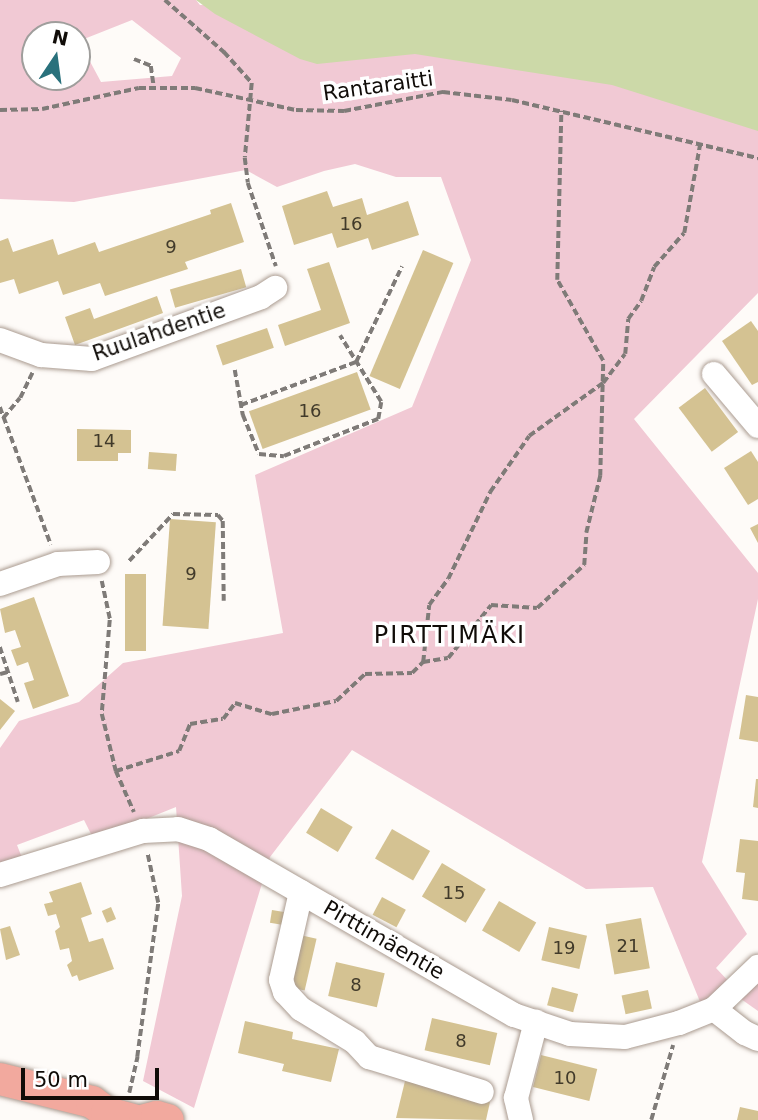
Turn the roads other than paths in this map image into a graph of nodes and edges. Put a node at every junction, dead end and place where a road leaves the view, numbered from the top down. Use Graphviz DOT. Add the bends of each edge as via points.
graph roads {
  1 [pos="275,288"];
  2 [pos="0,340"];
  3 [pos="714,374"];
  4 [pos="758,426"];
  5 [pos="97,562"];
  6 [pos="0,584"];
  7 [pos="0,875"];
  8 [pos="301,892"];
  9 [pos="758,967"];
  10 [pos="714,1009"];
  11 [pos="536,1022"];
  12 [pos="758,1039"];
  13 [pos="0,1079"];
  14 [pos="482,1092"];
  15 [pos="151,1119"];
  16 [pos="521,1120"];
  1 -- 2 [label="street, Ruulahdentie" via="92,359 41,355"];
  3 -- 4 [label="street"];
  5 -- 6 [label="street" via="58,564"];
  7 -- 8 [label="street, Pirttimäentie" via="143,831 178,829 209,839"];
  8 -- 11 [label="street, Pirttimäentie" via="514,1015"];
  8 -- 14 [label="street" via="281,981 285,992 301,1009 355,1042 369,1057"];
  9 -- 10 [label="street, Pirttimäentie"];
  10 -- 11 [label="street, Pirttimäentie" via="625,1037 570,1034"];
  10 -- 12 [label="street"];
  11 -- 16 [label="street" via="516,1098"];
  13 -- 15 [label="main road" via="92,1101 111,1097 143,1105"];
}
